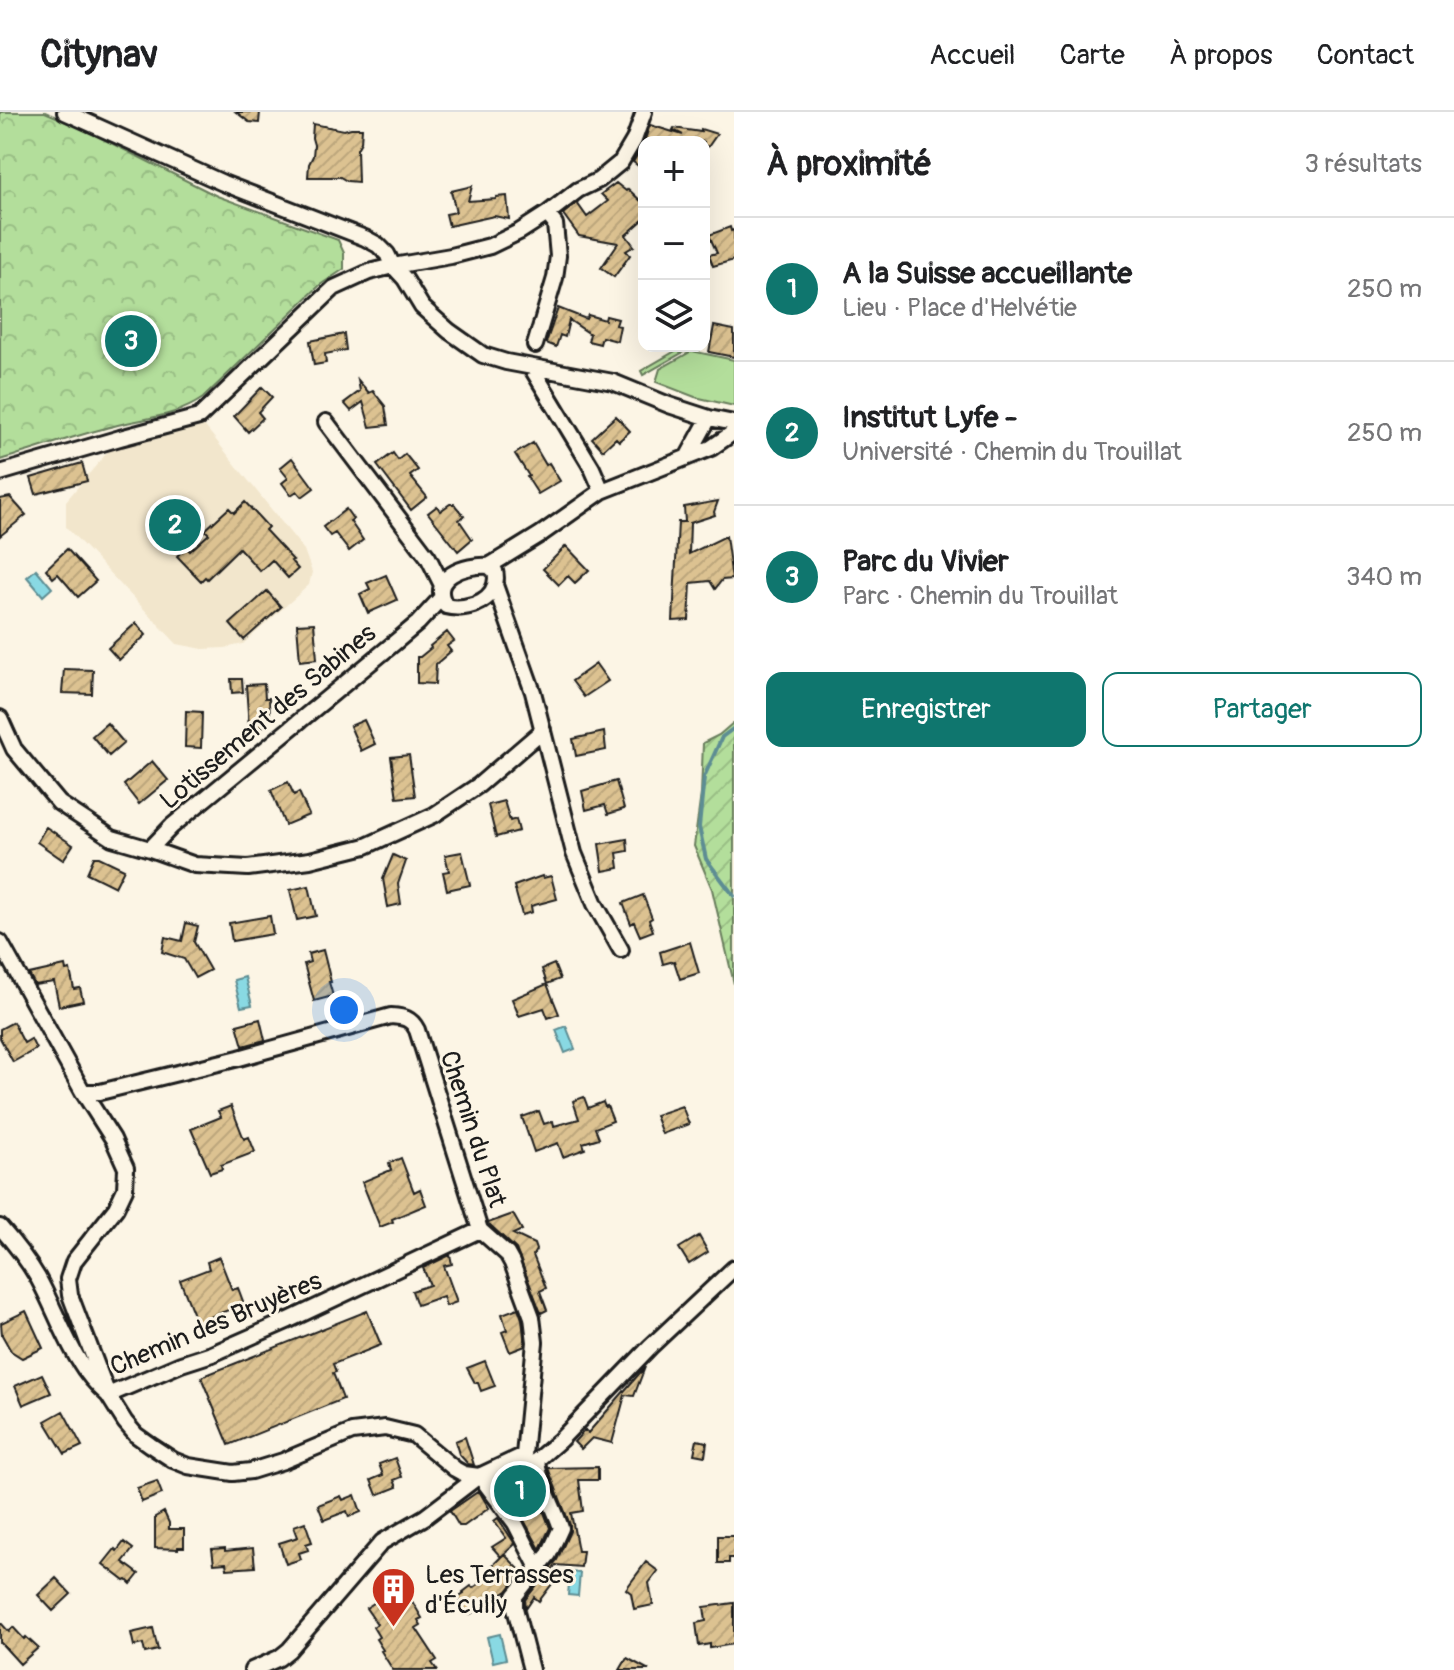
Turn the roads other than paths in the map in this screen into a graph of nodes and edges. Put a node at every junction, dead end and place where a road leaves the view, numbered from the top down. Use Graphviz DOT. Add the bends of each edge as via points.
graph roads {
  1 [pos="65,112"];
  2 [pos="644,112"];
  3 [pos="547,214"];
  4 [pos="393,266"];
  5 [pos="535,345"];
  6 [pos="531,367"];
  7 [pos="709,418"];
  8 [pos="326,422"];
  9 [pos="734,423"];
  10 [pos="734,432"];
  11 [pos="688,456"];
  12 [pos="0,473"];
  13 [pos="602,491"];
  14 [pos="428,557"];
  15 [pos="457,571"];
  16 [pos="494,577"];
  17 [pos="443,596"];
  18 [pos="478,604"];
  19 [pos="511,633"];
  20 [pos="0,718"];
  21 [pos="543,730"];
  22 [pos="150,849"];
  23 [pos="0,942"];
  24 [pos="621,950"];
  25 [pos="83,1092"];
  26 [pos="0,1227"];
  27 [pos="480,1230"];
  28 [pos="734,1268"];
  29 [pos="108,1395"];
  30 [pos="530,1458"];
  31 [pos="482,1480"];
  32 [pos="537,1566"];
  33 [pos="252,1670"];
  34 [pos="531,1670"];
  1 -- 4 [label="street" via="223,183 365,238 378,245"];
  2 -- 3 [label="street" via="621,162"];
  3 -- 4 [label="street" via="490,246"];
  3 -- 5 [label="street" via="555,224 558,256"];
  4 -- 6 [label="street" via="422,307 465,344 483,355"];
  4 -- 12 [label="street" via="334,288 199,417"];
  6 -- 7 [label="street" via="613,382"];
  6 -- 13 [label="street"];
  7 -- 9 [label="street"];
  7 -- 11 [label="street"];
  8 -- 14 [label="street"];
  10 -- 11 [label="street"];
  11 -- 13 [label="street"];
  13 -- 16 [label="street" via="532,539"];
  14 -- 15 [label="street"];
  14 -- 17 [label="street"];
  15 -- 16 [label="street" via="481,566"];
  15 -- 17 [label="street, Lotissement des Sabines" via="448,577"];
  16 -- 18 [label="street" via="488,596"];
  16 -- 19 [label="street"];
  17 -- 18 [label="street" via="456,608"];
  17 -- 22 [label="street, Lotissement des Sabines" via="418,623"];
  18 -- 19 [label="street"];
  19 -- 21 [label="street"];
  20 -- 22 [label="street, Lotissement des Sabines" via="14,749 59,803 112,838"];
  21 -- 22 [label="street, Lotissement des Sabines" via="445,808 366,846 248,868 195,865"];
  21 -- 24 [label="street" via="574,853"];
  23 -- 25 [label="street"];
  25 -- 27 [label="street, Chemin du Plat" via="403,1016 417,1030"];
  25 -- 29 [label="street" via="126,1168 125,1189 116,1208 74,1261 68,1279"];
  26 -- 29 [label="street, Chemin des Bruyères" via="39,1279 82,1367"];
  27 -- 29 [label="street, Chemin des Bruyères" via="289,1320"];
  27 -- 30 [label="street, Chemin du Plat" via="512,1263 532,1317"];
  28 -- 30 [label="street" via="560,1440"];
  29 -- 31 [label="street" via="136,1435 188,1466 251,1471 352,1432 385,1428 414,1435 455,1469"];
  30 -- 31 [label="street" via="514,1473"];
  30 -- 32 [label="street" via="561,1528"];
  31 -- 32 [label="street" via="515,1523"];
  31 -- 33 [label="street" via="382,1542 289,1650"];
  32 -- 34 [label="street" via="515,1596"];
}
